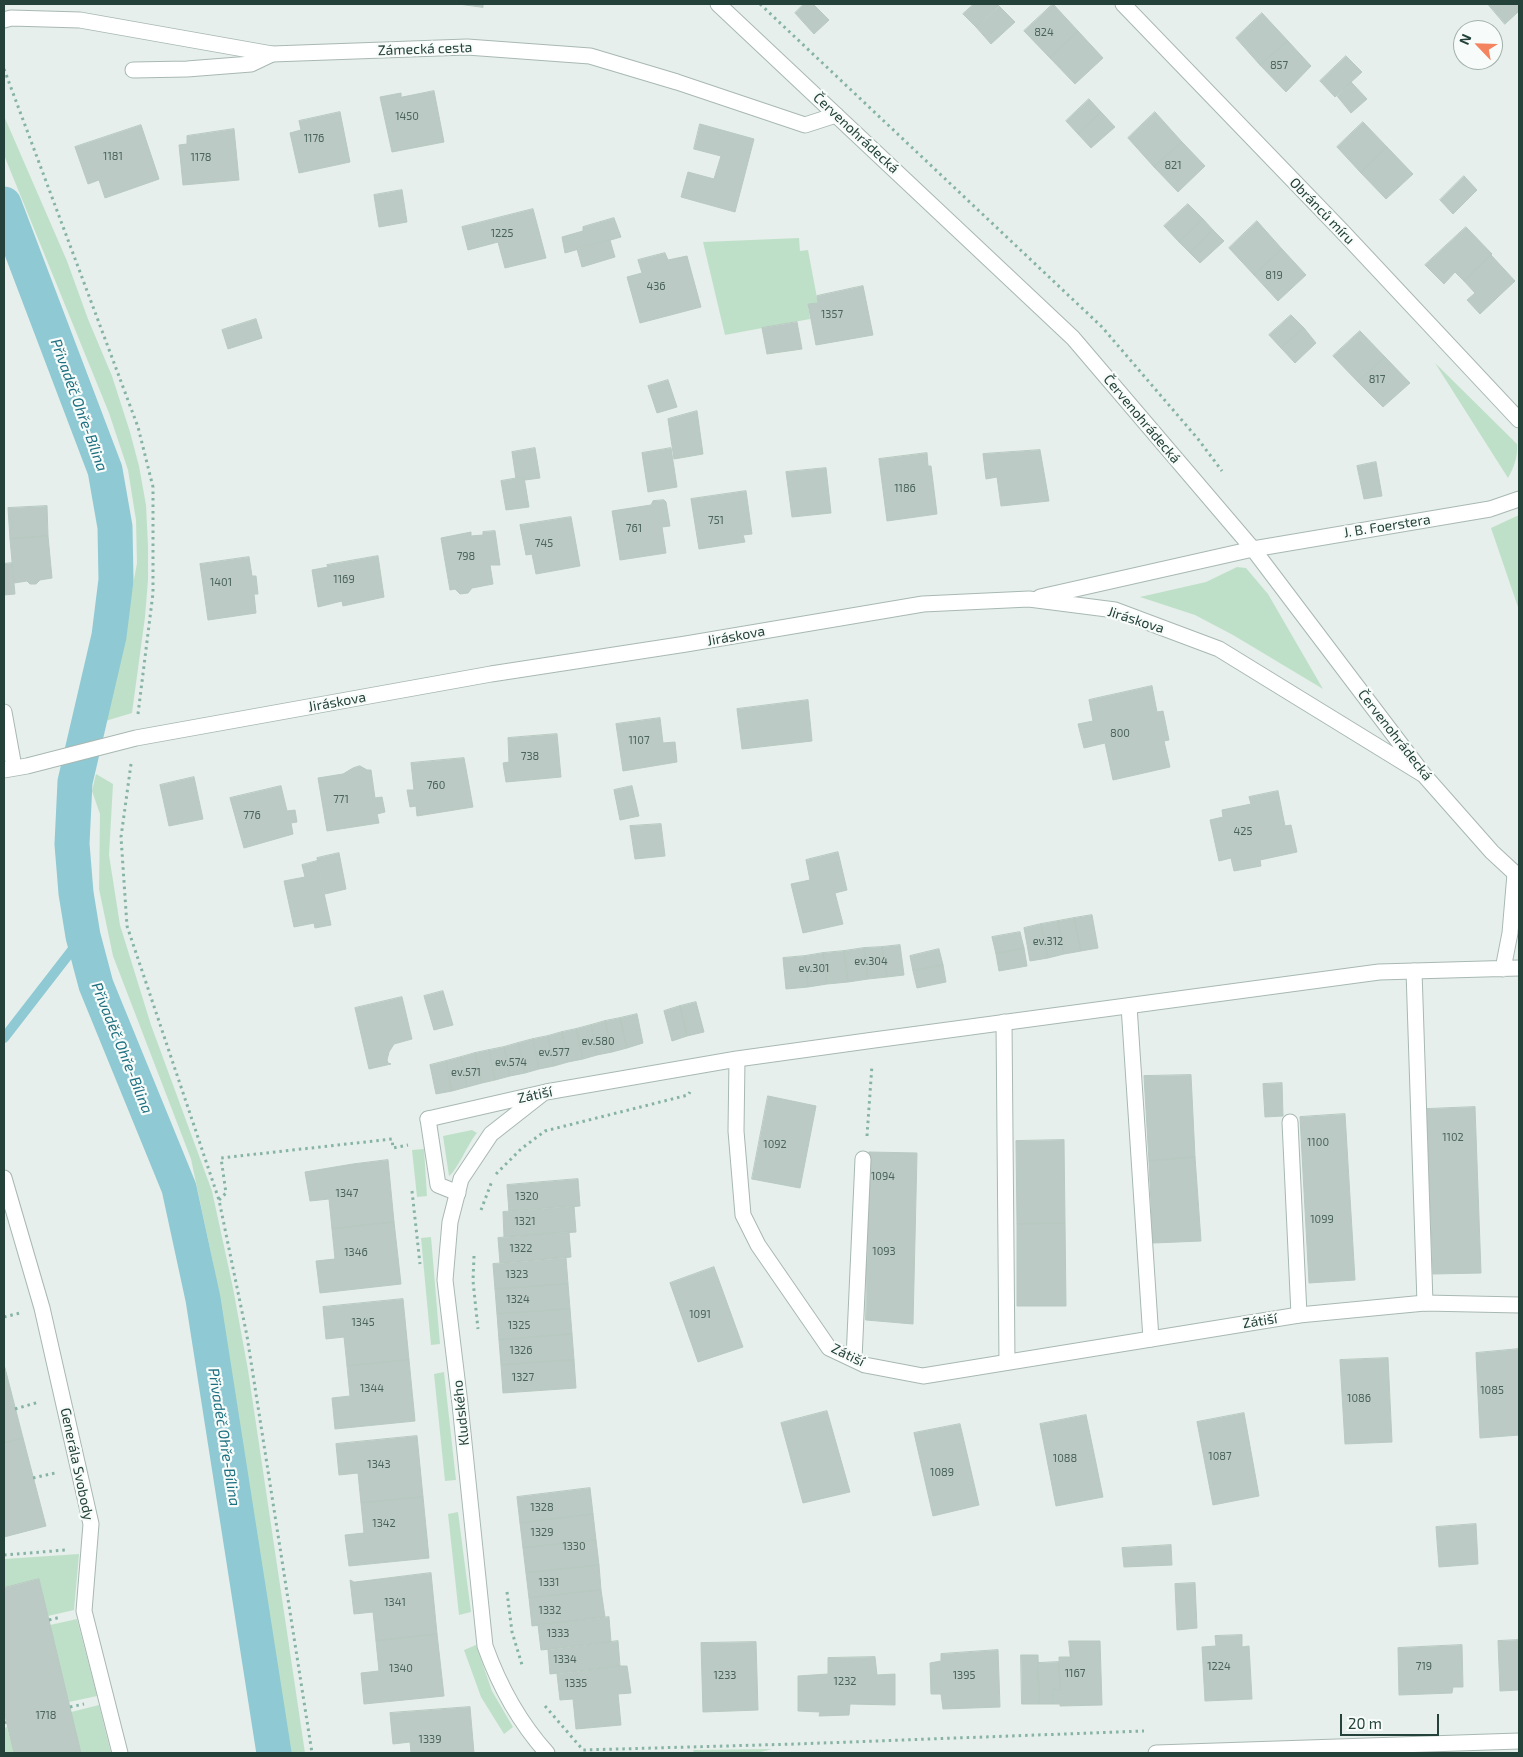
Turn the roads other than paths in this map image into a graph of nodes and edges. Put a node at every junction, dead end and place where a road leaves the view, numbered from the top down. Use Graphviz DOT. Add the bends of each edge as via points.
graph roads {
  1 [pos="718,4"];
  2 [pos="1123,4"];
  3 [pos="4,20"];
  4 [pos="272,54"];
  5 [pos="133,70"];
  6 [pos="836,114"];
  7 [pos="1519,420"];
  8 [pos="1519,499"];
  9 [pos="1253,549"];
  10 [pos="1029,599"];
  11 [pos="4,712"];
  12 [pos="15,768"];
  13 [pos="1424,775"];
  14 [pos="1517,876"];
  15 [pos="1519,968"];
  16 [pos="1503,969"];
  17 [pos="1414,971"];
  18 [pos="1129,1006"];
  19 [pos="1004,1022"];
  20 [pos="737,1060"];
  21 [pos="546,1092"];
  22 [pos="1290,1122"];
  23 [pos="863,1159"];
  24 [pos="4,1178"];
  25 [pos="458,1193"];
  26 [pos="1425,1303"];
  27 [pos="1519,1305"];
  28 [pos="1299,1315"];
  29 [pos="1151,1339"];
  30 [pos="854,1360"];
  31 [pos="1007,1362"];
  32 [pos="1519,1741"];
  33 [pos="120,1753"];
  34 [pos="547,1753"];
  35 [pos="1156,1753"];
  1 -- 6 [label="street, Červenohrádecká"];
  2 -- 7 [label="street, Obránců míru"];
  3 -- 4 [label="street, Zámecká cesta" via="80,20"];
  4 -- 5 [label="street" via="251,64"];
  4 -- 6 [label="street, Zámecká cesta" via="467,47 590,56 805,125"];
  6 -- 9 [label="street, Červenohrádecká" via="1073,338"];
  8 -- 9 [label="street, J. B. Foerstera" via="1490,509"];
  9 -- 10 [label="street, J. B. Foerstera"];
  9 -- 13 [label="street, Červenohrádecká"];
  10 -- 12 [label="street, Jiráskova" via="922,604 481,676 131,740"];
  10 -- 13 [label="street, Jiráskova" via="1116,610 1219,649"];
  11 -- 12 [label="street, Jiráskova"];
  13 -- 14 [label="street, Červenohrádecká"];
  14 -- 16 [label="street"];
  15 -- 16 [label="street"];
  16 -- 17 [label="street"];
  17 -- 18 [label="street" via="1379,972"];
  17 -- 26 [label="street"];
  18 -- 19 [label="street"];
  18 -- 29 [label="street"];
  19 -- 20 [label="street"];
  19 -- 31 [label="street"];
  20 -- 21 [label="street, Zátiší"];
  20 -- 30 [label="street, Zátiší" via="736,1131 743,1215 758,1245 829,1348"];
  21 -- 25 [label="street, Kludského" via="491,1134 461,1178"];
  21 -- 25 [label="street, Zátiší" via="428,1119 438,1185"];
  22 -- 28 [label="street"];
  23 -- 30 [label="street"];
  24 -- 33 [label="street, Generála Svobody" via="42,1308 91,1524 84,1611"];
  25 -- 34 [label="street, Kludského" via="450,1222 446,1280 485,1646 509,1701"];
  26 -- 27 [label="street, Zátiší"];
  26 -- 28 [label="street, Zátiší"];
  28 -- 29 [label="street, Zátiší"];
  29 -- 31 [label="street, Zátiší"];
  30 -- 31 [label="street, Zátiší" via="923,1376"];
  32 -- 35 [label="street"];
}
